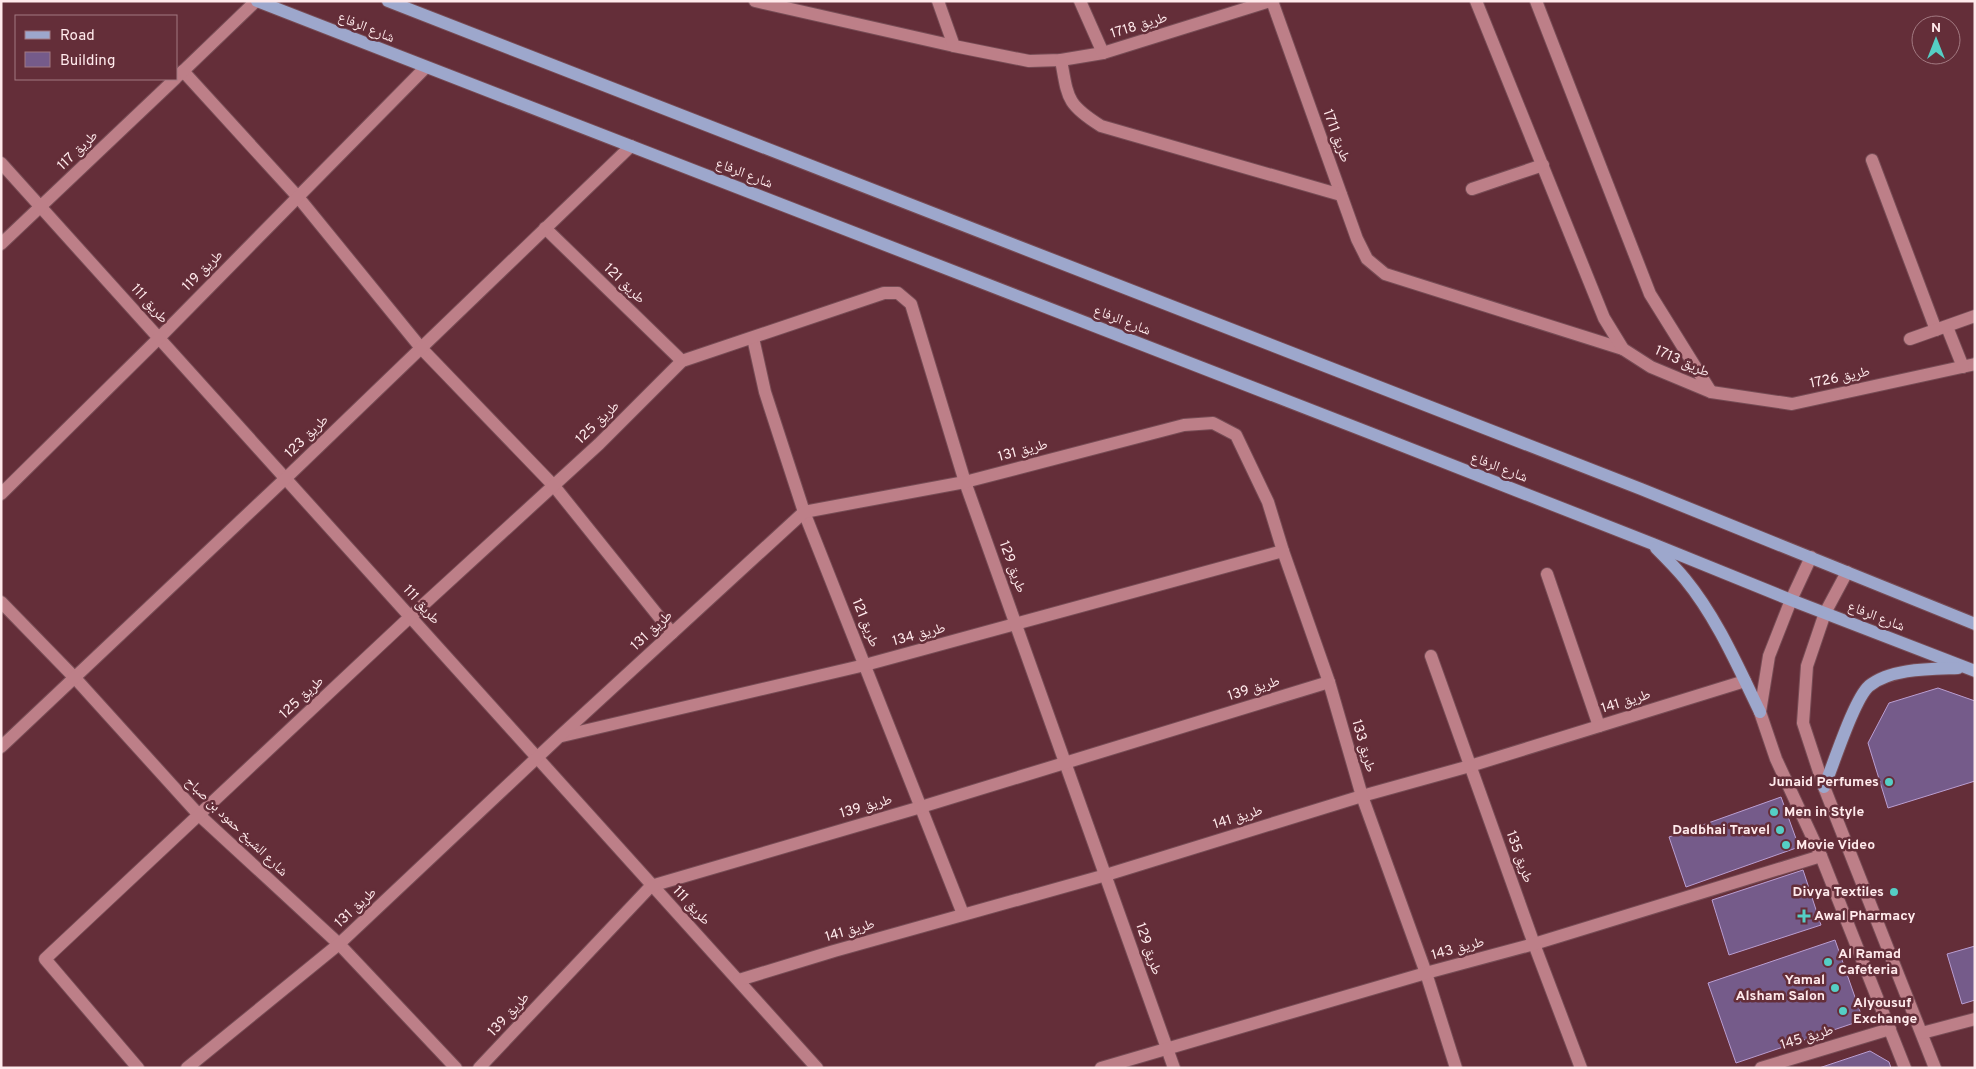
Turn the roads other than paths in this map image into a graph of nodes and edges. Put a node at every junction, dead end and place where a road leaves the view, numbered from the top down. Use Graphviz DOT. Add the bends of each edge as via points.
graph roads {
  1 [pos="256,1"];
  2 [pos="388,1"];
  3 [pos="755,1"];
  4 [pos="938,1"];
  5 [pos="1080,1"];
  6 [pos="1271,1"];
  7 [pos="1476,1"];
  8 [pos="1536,1"];
  9 [pos="798,6"];
  10 [pos="954,46"];
  11 [pos="1102,53"];
  12 [pos="1061,60"];
  13 [pos="425,68"];
  14 [pos="178,76"];
  15 [pos="174,80"];
  16 [pos="631,146"];
  17 [pos="1872,160"];
  18 [pos="1,163"];
  19 [pos="1543,166"];
  20 [pos="1472,189"];
  21 [pos="1342,195"];
  22 [pos="298,197"];
  23 [pos="41,207"];
  24 [pos="545,228"];
  25 [pos="1,244"];
  26 [pos="1975,316"];
  27 [pos="1941,328"];
  28 [pos="159,338"];
  29 [pos="753,338"];
  30 [pos="1910,339"];
  31 [pos="422,348"];
  32 [pos="1623,349"];
  33 [pos="682,361"];
  34 [pos="1969,366"];
  35 [pos="1711,392"];
  36 [pos="1236,435"];
  37 [pos="286,478"];
  38 [pos="965,482"];
  39 [pos="554,486"];
  40 [pos="1,494"];
  41 [pos="804,512"];
  42 [pos="1653,544"];
  43 [pos="1283,551"];
  44 [pos="1811,557"];
  45 [pos="1847,572"];
  46 [pos="1547,574"];
  47 [pos="1791,600"];
  48 [pos="1,602"];
  49 [pos="1825,613"];
  50 [pos="410,616"];
  51 [pos="1016,624"];
  52 [pos="1975,624"];
  53 [pos="672,633"];
  54 [pos="1431,656"];
  55 [pos="865,665"];
  56 [pos="1970,669"];
  57 [pos="75,678"];
  58 [pos="1745,681"];
  59 [pos="1329,682"];
  60 [pos="1760,712"];
  61 [pos="1599,726"];
  62 [pos="560,736"];
  63 [pos="1,747"];
  64 [pos="538,757"];
  65 [pos="1065,762"];
  66 [pos="1470,766"];
  67 [pos="1824,787"];
  68 [pos="1362,796"];
  69 [pos="921,807"];
  70 [pos="199,815"];
  71 [pos="1821,856"];
  72 [pos="1106,875"];
  73 [pos="652,886"];
  74 [pos="964,914"];
  75 [pos="339,944"];
  76 [pos="1534,944"];
  77 [pos="1426,973"];
  78 [pos="739,980"];
  79 [pos="1975,1018"];
  80 [pos="1890,1030"];
  81 [pos="1922,1033"];
  82 [pos="1167,1048"];
  83 [pos="138,1068"];
  84 [pos="187,1068"];
  85 [pos="456,1068"];
  86 [pos="479,1068"];
  87 [pos="817,1068"];
  88 [pos="1101,1068"];
  89 [pos="1174,1068"];
  90 [pos="1456,1068"];
  91 [pos="1581,1068"];
  92 [pos="1761,1068"];
  93 [pos="1905,1068"];
  94 [pos="1936,1068"];
  1 -- 13 [label="main road, شارع الرفاع"];
  1 -- 14 [label="street, طريق 117"];
  2 -- 44 [label="main road"];
  3 -- 9 [label="street, طريق 1718"];
  4 -- 10 [label="street"];
  5 -- 11 [label="street"];
  6 -- 11 [label="street, طريق 1718"];
  6 -- 21 [label="street, طريق 1711"];
  7 -- 19 [label="street, طريق 1713"];
  8 -- 35 [label="street, طريق 1713" via="1650,294"];
  9 -- 10 [label="street, طريق 1718"];
  10 -- 12 [label="street, طريق 1718" via="1029,61"];
  11 -- 12 [label="street, طريق 1718"];
  12 -- 21 [label="street" via="1068,98 1082,114 1100,126"];
  13 -- 16 [label="main road, شارع الرفاع"];
  13 -- 22 [label="street, طريق 119"];
  14 -- 22 [label="street"];
  15 -- 23 [label="street, طريق 117"];
  16 -- 24 [label="street, طريق 123"];
  16 -- 42 [label="main road, شارع الرفاع"];
  17 -- 27 [label="street"];
  18 -- 23 [label="street, طريق 111"];
  19 -- 20 [label="street"];
  19 -- 32 [label="street, طريق 1713" via="1604,318"];
  21 -- 32 [label="street, طريق 1711" via="1367,259 1385,274"];
  22 -- 28 [label="street, طريق 119"];
  22 -- 31 [label="street"];
  23 -- 25 [label="street, طريق 117"];
  23 -- 28 [label="street, طريق 111"];
  24 -- 31 [label="street, طريق 123"];
  24 -- 33 [label="street, طريق 121"];
  26 -- 27 [label="street"];
  27 -- 30 [label="street"];
  27 -- 34 [label="street"];
  28 -- 37 [label="street, طريق 111"];
  28 -- 40 [label="street, طريق 119"];
  29 -- 33 [label="street, طريق 129"];
  29 -- 38 [label="street, طريق 129" via="884,293 898,293 911,304"];
  29 -- 41 [label="street, طريق 121" via="765,392"];
  31 -- 37 [label="street, طريق 123"];
  31 -- 39 [label="street"];
  32 -- 35 [label="street, طريق 1713" via="1652,367"];
  33 -- 39 [label="street, طريق 125"];
  34 -- 35 [label="street, طريق 1726" via="1792,404"];
  36 -- 38 [label="street, طريق 131" via="1213,423 1184,425"];
  36 -- 43 [label="street, طريق 133" via="1268,502"];
  37 -- 50 [label="street, طريق 111"];
  37 -- 57 [label="street, طريق 123"];
  38 -- 41 [label="street, طريق 131"];
  38 -- 51 [label="street, طريق 129"];
  39 -- 50 [label="street, طريق 125"];
  39 -- 53 [label="street"];
  41 -- 53 [label="street, طريق 131"];
  41 -- 55 [label="street, طريق 121"];
  42 -- 47 [label="main road, شارع الرفاع"];
  42 -- 58 [label="main road" via="1685,579 1731,652"];
  43 -- 51 [label="street, طريق 134"];
  43 -- 59 [label="street, طريق 133"];
  44 -- 45 [label="main road"];
  44 -- 47 [label="street"];
  45 -- 49 [label="street"];
  45 -- 52 [label="main road"];
  46 -- 61 [label="street"];
  47 -- 49 [label="main road, شارع الرفاع"];
  47 -- 60 [label="street" via="1769,656"];
  48 -- 57 [label="street, شارع الشيخ حمود بن صباح"];
  49 -- 56 [label="main road, شارع الرفاع"];
  49 -- 67 [label="street" via="1807,666 1804,724"];
  50 -- 64 [label="street, طريق 111"];
  50 -- 70 [label="street, طريق 125"];
  51 -- 55 [label="street, طريق 134"];
  51 -- 65 [label="street, طريق 129"];
  53 -- 62 [label="street, طريق 131"];
  54 -- 66 [label="street, طريق 135"];
  55 -- 62 [label="street, طريق 134"];
  55 -- 69 [label="street, طريق 121"];
  56 -- 67 [label="main road" via="1918,669 1884,677 1869,686 1849,722"];
  57 -- 63 [label="street, طريق 123"];
  57 -- 70 [label="street, شارع الشيخ حمود بن صباح"];
  58 -- 60 [label="main road"];
  58 -- 61 [label="street, طريق 141"];
  59 -- 65 [label="street, طريق 139"];
  59 -- 68 [label="street, طريق 133"];
  60 -- 71 [label="street" via="1776,759"];
  61 -- 66 [label="street, طريق 141"];
  62 -- 64 [label="street, طريق 131"];
  64 -- 73 [label="street, طريق 111"];
  64 -- 75 [label="street, طريق 131"];
  65 -- 69 [label="street, طريق 139"];
  65 -- 72 [label="street, طريق 129"];
  66 -- 68 [label="street, طريق 141"];
  66 -- 76 [label="street, طريق 135"];
  67 -- 81 [label="street"];
  68 -- 72 [label="street, طريق 141"];
  68 -- 77 [label="street, طريق 133"];
  69 -- 73 [label="street, طريق 139"];
  69 -- 74 [label="street, طريق 121"];
  70 -- 75 [label="street, شارع الشيخ حمود بن صباح"];
  70 -- 83 [label="street, طريق 125" via="45,959"];
  71 -- 76 [label="street, طريق 143"];
  71 -- 80 [label="street"];
  72 -- 74 [label="street, طريق 141"];
  72 -- 82 [label="street, طريق 129"];
  73 -- 78 [label="street, طريق 111"];
  73 -- 86 [label="street, طريق 139"];
  74 -- 78 [label="street, طريق 141"];
  75 -- 84 [label="street, طريق 131"];
  75 -- 85 [label="street, شارع الشيخ حمود بن صباح"];
  76 -- 77 [label="street, طريق 143"];
  76 -- 91 [label="street, طريق 135"];
  77 -- 82 [label="street, طريق 143"];
  77 -- 90 [label="street, طريق 133"];
  78 -- 87 [label="street, طريق 111"];
  79 -- 81 [label="street"];
  80 -- 92 [label="street, طريق 145"];
  80 -- 93 [label="street"];
  81 -- 94 [label="street"];
  82 -- 88 [label="street, طريق 143"];
  82 -- 89 [label="street, طريق 129"];
}
